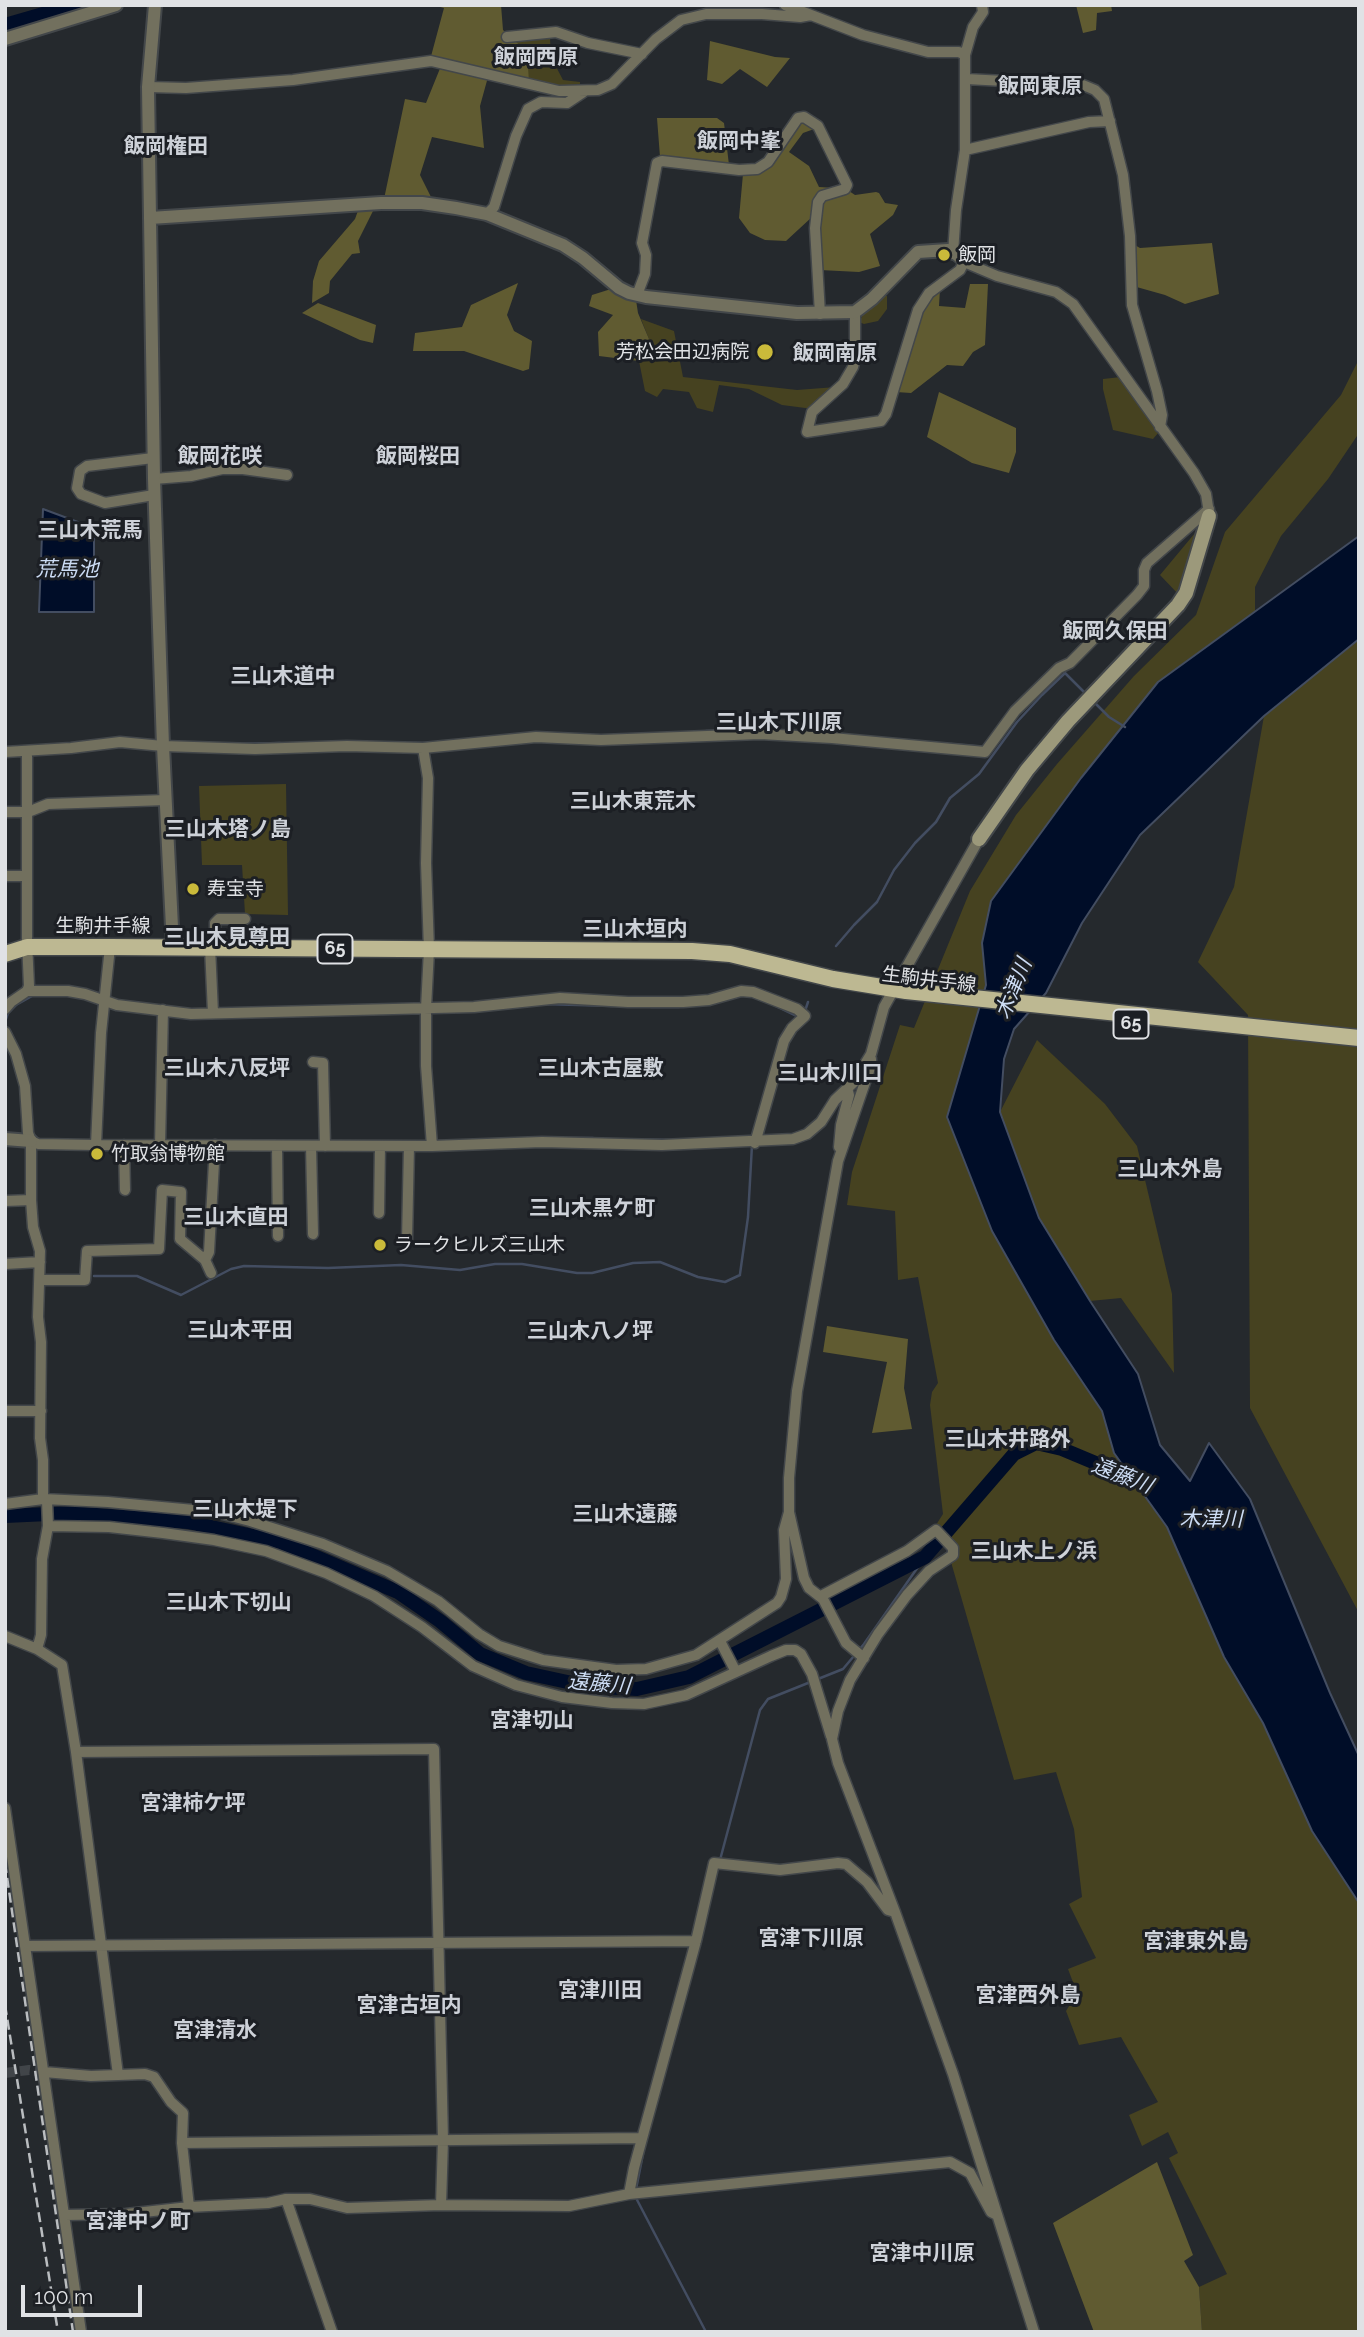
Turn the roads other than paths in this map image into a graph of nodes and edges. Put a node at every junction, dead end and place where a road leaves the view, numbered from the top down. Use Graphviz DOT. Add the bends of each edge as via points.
graph roads {
  1 [pos="116,5"];
  2 [pos="155,5"];
  3 [pos="785,5"];
  4 [pos="982,5"];
  5 [pos="811,15"];
  6 [pos="507,37"];
  7 [pos="5,39"];
  8 [pos="642,54"];
  9 [pos="965,55"];
  10 [pos="966,79"];
  11 [pos="148,87"];
  12 [pos="585,90"];
  13 [pos="1110,121"];
  14 [pos="965,150"];
  15 [pos="487,214"];
  16 [pos="150,218"];
  17 [pos="959,258"];
  18 [pos="638,295"];
  19 [pos="855,312"];
  20 [pos="820,314"];
  21 [pos="1160,427"];
  22 [pos="153,458"];
  23 [pos="287,475"];
  24 [pos="154,479"];
  25 [pos="154,495"];
  26 [pos="1209,512"];
  27 [pos="163,746"];
  28 [pos="423,748"];
  29 [pos="5,752"];
  30 [pos="27,752"];
  31 [pos="166,800"];
  32 [pos="28,812"];
  33 [pos="5,813"];
  34 [pos="979,839"];
  35 [pos="5,876"];
  36 [pos="27,876"];
  37 [pos="244,919"];
  38 [pos="27,947"];
  39 [pos="110,947"];
  40 [pos="173,947"];
  41 [pos="213,947"];
  42 [pos="429,950"];
  43 [pos="5,954"];
  44 [pos="27,991"];
  45 [pos="898,994"];
  46 [pos="105,1002"];
  47 [pos="5,1009"];
  48 [pos="426,1009"];
  49 [pos="163,1010"];
  50 [pos="213,1013"];
  51 [pos="5,1032"];
  52 [pos="1359,1038"];
  53 [pos="1359,1047"];
  54 [pos="872,1054"];
  55 [pos="313,1062"];
  56 [pos="847,1088"];
  57 [pos="5,1139"];
  58 [pos="31,1142"];
  59 [pos="755,1143"];
  60 [pos="96,1145"];
  61 [pos="124,1145"];
  62 [pos="160,1145"];
  63 [pos="215,1145"];
  64 [pos="277,1146"];
  65 [pos="311,1146"];
  66 [pos="325,1146"];
  67 [pos="380,1146"];
  68 [pos="409,1146"];
  69 [pos="432,1146"];
  70 [pos="838,1161"];
  71 [pos="125,1190"];
  72 [pos="31,1200"];
  73 [pos="5,1201"];
  74 [pos="380,1213"];
  75 [pos="313,1234"];
  76 [pos="278,1236"];
  77 [pos="407,1241"];
  78 [pos="205,1260"];
  79 [pos="40,1262"];
  80 [pos="5,1264"];
  81 [pos="211,1273"];
  82 [pos="40,1280"];
  83 [pos="5,1411"];
  84 [pos="41,1411"];
  85 [pos="46,1502"];
  86 [pos="5,1504"];
  87 [pos="789,1512"];
  88 [pos="48,1525"];
  89 [pos="821,1596"];
  90 [pos="5,1636"];
  91 [pos="722,1644"];
  92 [pos="37,1649"];
  93 [pos="864,1658"];
  94 [pos="735,1669"];
  95 [pos="832,1739"];
  96 [pos="76,1752"];
  97 [pos="5,1808"];
  98 [pos="895,1912"];
  99 [pos="696,1941"];
  100 [pos="437,1942"];
  101 [pos="26,1946"];
  102 [pos="100,1947"];
  103 [pos="44,2072"];
  104 [pos="118,2075"];
  105 [pos="642,2138"];
  106 [pos="443,2140"];
  107 [pos="182,2143"];
  108 [pos="629,2194"];
  109 [pos="286,2199"];
  110 [pos="441,2205"];
  111 [pos="189,2207"];
  112 [pos="65,2215"];
  113 [pos="998,2217"];
  114 [pos="81,2332"];
  115 [pos="332,2332"];
  116 [pos="1034,2332"];
  1 -- 7 [label="street"];
  2 -- 11 [label="street"];
  3 -- 5 [label="street"];
  4 -- 9 [label="street"];
  5 -- 8 [label="street" via="689,17 668,29"];
  5 -- 9 [label="street" via="928,52"];
  6 -- 8 [label="street" via="556,32"];
  8 -- 12 [label="street" via="612,84"];
  9 -- 10 [label="street"];
  10 -- 13 [label="street" via="1083,85 1102,96"];
  10 -- 14 [label="street"];
  11 -- 12 [label="street" via="293,80 431,61 526,85"];
  11 -- 16 [label="street"];
  12 -- 15 [label="street" via="567,103 541,102 528,109 494,207"];
  13 -- 14 [label="street"];
  13 -- 21 [label="street" via="1123,175 1132,305 1157,391"];
  14 -- 17 [label="street" via="956,210"];
  15 -- 16 [label="street" via="422,203 381,203"];
  15 -- 18 [label="street" via="563,245 619,288"];
  16 -- 22 [label="street"];
  17 -- 19 [label="street" via="947,250 918,252"];
  17 -- 19 [label="street" via="960,270 929,293 918,310 881,421 807,432 812,412 843,384 853,367"];
  17 -- 21 [label="street" via="997,276 1056,292 1073,304"];
  18 -- 20 [label="street"];
  18 -- 20 [label="street" via="645,274 642,243 656,164 757,169 768,162 798,118 804,117 818,126 848,185 818,202"];
  19 -- 20 [label="street"];
  21 -- 26 [label="street" via="1203,489"];
  22 -- 24 [label="street"];
  22 -- 25 [label="street" via="87,466 80,471 77,488 105,503"];
  23 -- 24 [label="street" via="222,469"];
  24 -- 25 [label="street"];
  25 -- 27 [label="street"];
  26 -- 28 [label="street" via="1147,562 1144,586 1070,663 1015,711 985,752 760,734 601,740 536,737"];
  26 -- 34 [label="main road" via="1186,593 1178,605 1068,721"];
  27 -- 28 [label="street"];
  27 -- 30 [label="street" via="120,742"];
  27 -- 31 [label="street"];
  28 -- 42 [label="street" via="428,778"];
  29 -- 30 [label="street"];
  30 -- 32 [label="street"];
  31 -- 32 [label="street" via="48,804"];
  31 -- 40 [label="street"];
  32 -- 33 [label="street"];
  32 -- 36 [label="street"];
  34 -- 45 [label="street"];
  35 -- 36 [label="street"];
  36 -- 38 [label="street"];
  37 -- 41 [label="street" via="219,919"];
  38 -- 39 [label="main road, 生駒井手線 / 65"];
  38 -- 43 [label="main road, 生駒井手線 / 65"];
  38 -- 44 [label="street"];
  39 -- 40 [label="main road, 生駒井手線 / 65"];
  39 -- 46 [label="street"];
  40 -- 41 [label="main road, 生駒井手線 / 65"];
  41 -- 42 [label="main road, 生駒井手線 / 65"];
  41 -- 50 [label="street"];
  42 -- 45 [label="main road, 生駒井手線 / 65" via="730,954"];
  42 -- 48 [label="street"];
  44 -- 46 [label="street" via="85,994"];
  44 -- 47 [label="street"];
  45 -- 52 [label="main road, 生駒井手線 / 65"];
  45 -- 53 [label="main road, 生駒井手線 / 65"];
  45 -- 54 [label="street" via="884,1007"];
  46 -- 49 [label="street"];
  46 -- 60 [label="street"];
  48 -- 50 [label="street"];
  48 -- 59 [label="street" via="559,998 683,1002 741,991 797,1009 805,1016 784,1041"];
  48 -- 69 [label="street"];
  49 -- 50 [label="street"];
  49 -- 62 [label="street"];
  51 -- 58 [label="street" via="25,1086"];
  54 -- 56 [label="street"];
  54 -- 70 [label="street"];
  55 -- 66 [label="street" via="323,1063"];
  56 -- 59 [label="street" via="807,1134"];
  56 -- 70 [label="street"];
  57 -- 58 [label="street"];
  58 -- 60 [label="street"];
  58 -- 72 [label="street"];
  59 -- 69 [label="street"];
  60 -- 61 [label="street"];
  61 -- 62 [label="street"];
  61 -- 71 [label="street"];
  62 -- 63 [label="street"];
  63 -- 64 [label="street"];
  63 -- 78 [label="street"];
  64 -- 65 [label="street"];
  64 -- 76 [label="street"];
  65 -- 66 [label="street"];
  65 -- 75 [label="street"];
  66 -- 67 [label="street"];
  67 -- 68 [label="street"];
  67 -- 74 [label="street"];
  68 -- 69 [label="street"];
  68 -- 77 [label="street"];
  70 -- 87 [label="street" via="797,1391"];
  72 -- 73 [label="street"];
  72 -- 79 [label="street"];
  78 -- 81 [label="street"];
  78 -- 82 [label="street" via="180,1239 181,1192 162,1191 159,1249 87,1251 85,1280"];
  79 -- 80 [label="street"];
  79 -- 82 [label="street"];
  82 -- 84 [label="street"];
  83 -- 84 [label="street"];
  84 -- 85 [label="street"];
  85 -- 86 [label="street"];
  85 -- 88 [label="street"];
  85 -- 91 [label="street" via="108,1502 215,1512 287,1531 387,1571 499,1646 543,1660 616,1670 646,1669"];
  87 -- 89 [label="street" via="804,1578"];
  87 -- 91 [label="street" via="781,1597"];
  88 -- 92 [label="street"];
  88 -- 94 [label="street" via="163,1533 266,1551 373,1596 473,1666 516,1685 562,1697 644,1704 686,1695"];
  89 -- 93 [label="street" via="846,1643"];
  89 -- 93 [label="street" via="907,1551 936,1530 953,1548 953,1555 907,1595"];
  90 -- 92 [label="street"];
  91 -- 94 [label="street"];
  92 -- 96 [label="street" via="62,1665"];
  93 -- 95 [label="street" via="850,1680"];
  94 -- 95 [label="street" via="786,1650 801,1654"];
  95 -- 98 [label="street"];
  96 -- 100 [label="street" via="435,1749"];
  96 -- 102 [label="street"];
  97 -- 101 [label="street"];
  98 -- 99 [label="street" via="846,1864 780,1870 714,1863"];
  98 -- 113 [label="street"];
  99 -- 100 [label="street"];
  99 -- 105 [label="street"];
  100 -- 102 [label="street"];
  100 -- 106 [label="street"];
  101 -- 102 [label="street"];
  101 -- 103 [label="street"];
  102 -- 104 [label="street"];
  103 -- 104 [label="street"];
  103 -- 112 [label="street"];
  104 -- 107 [label="street" via="154,2077 183,2113"];
  105 -- 106 [label="street"];
  105 -- 108 [label="street"];
  106 -- 107 [label="street"];
  106 -- 110 [label="street"];
  107 -- 111 [label="street"];
  108 -- 110 [label="street" via="569,2206"];
  108 -- 113 [label="street" via="950,2162 970,2174"];
  109 -- 110 [label="street" via="310,2199 347,2208"];
  109 -- 111 [label="street"];
  109 -- 115 [label="street"];
  111 -- 112 [label="street"];
  112 -- 114 [label="street"];
  113 -- 116 [label="street"];
}
